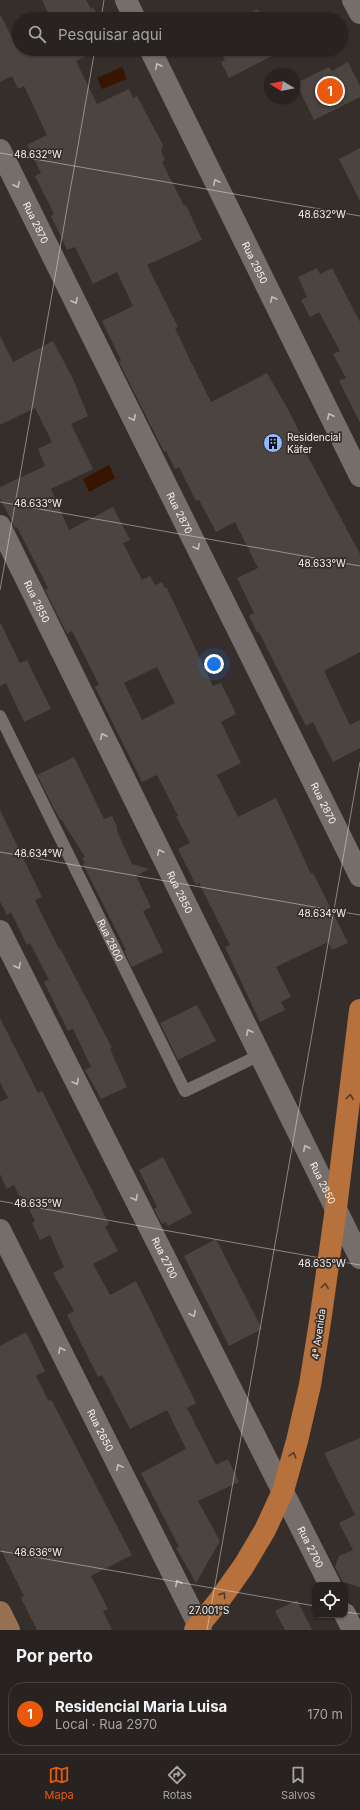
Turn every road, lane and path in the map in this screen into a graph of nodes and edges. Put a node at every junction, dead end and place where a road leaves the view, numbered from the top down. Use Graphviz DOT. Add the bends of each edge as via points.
graph roads {
  1 [pos="126,0"];
  2 [pos="353,0"];
  3 [pos="132,12"];
  4 [pos="360,13"];
  5 [pos="153,56"];
  6 [pos="0,150"];
  7 [pos="360,476"];
  8 [pos="0,526"];
  9 [pos="0,716"];
  10 [pos="360,876"];
  11 [pos="0,931"];
  12 [pos="360,1010"];
  13 [pos="260,1055"];
  14 [pos="336,1208"];
  15 [pos="0,1230"];
  16 [pos="360,1258"];
  17 [pos="283,1491"];
  18 [pos="328,1582"];
  19 [pos="0,1612"];
  20 [pos="347,1618"];
  21 [pos="199,1629"];
  22 [pos="9,1630"];
  23 [pos="353,1630"];
  1 -- 3 [label="street"];
  2 -- 4 [label="street"];
  7 -- 5 [label="street, Rua 2950, one-way"];
  6 -- 10 [label="street, Rua 2870, one-way"];
  13 -- 8 [label="street, Rua 2850, one-way"];
  9 -- 13 [label="lane, Rua 2800" via="185,1091"];
  11 -- 17 [label="street, Rua 2700, one-way"];
  14 -- 12 [label="main road, 4ª Avenida, one-way"];
  14 -- 13 [label="street, Rua 2850, one-way"];
  14 -- 16 [label="street, Rua 2850"];
  17 -- 14 [label="main road, 4ª Avenida, one-way" via="310,1385"];
  21 -- 15 [label="street, Rua 2650, one-way"];
  17 -- 18 [label="street, Rua 2700"];
  21 -- 17 [label="main road, 4ª Avenida, one-way" via="243,1567 265,1530"];
  19 -- 22 [label="main road"];
  20 -- 23 [label="street"];
}
